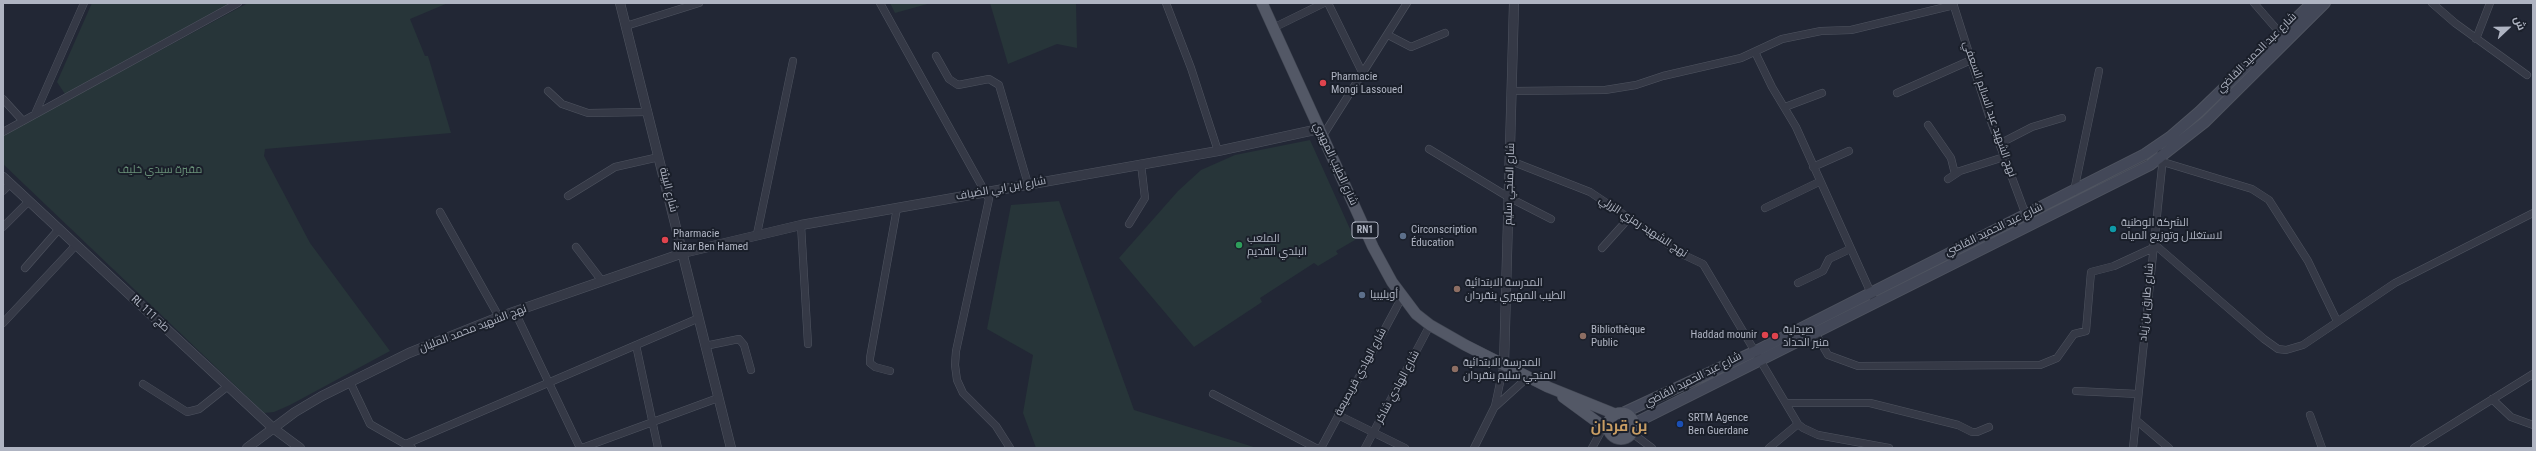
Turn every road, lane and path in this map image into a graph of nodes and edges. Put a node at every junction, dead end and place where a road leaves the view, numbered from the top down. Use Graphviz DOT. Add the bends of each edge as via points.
graph roads {
  1 [pos="84,3"];
  2 [pos="238,3"];
  3 [pos="620,3"];
  4 [pos="699,3"];
  5 [pos="880,3"];
  6 [pos="1166,3"];
  7 [pos="1262,3"];
  8 [pos="1324,3"];
  9 [pos="1328,3"];
  10 [pos="1407,3"];
  11 [pos="1514,3"];
  12 [pos="2254,3"];
  13 [pos="2312,3"];
  14 [pos="2325,3"];
  15 [pos="2432,3"];
  16 [pos="2490,3"];
  17 [pos="1954,4"];
  18 [pos="626,26"];
  19 [pos="1273,28"];
  20 [pos="1445,33"];
  21 [pos="2280,34"];
  22 [pos="1388,35"];
  23 [pos="2476,39"];
  24 [pos="1755,52"];
  25 [pos="936,56"];
  26 [pos="1971,60"];
  27 [pos="793,61"];
  28 [pos="2099,71"];
  29 [pos="1363,74"];
  30 [pos="2527,75"];
  31 [pos="548,91"];
  32 [pos="1513,91"];
  33 [pos="1822,93"];
  34 [pos="1897,93"];
  35 [pos="3,100"];
  36 [pos="1785,107"];
  37 [pos="648,112"];
  38 [pos="35,115"];
  39 [pos="2062,118"];
  40 [pos="23,121"];
  41 [pos="1928,125"];
  42 [pos="3,132"];
  43 [pos="1320,133"];
  44 [pos="1999,144"];
  45 [pos="2157,146"];
  46 [pos="1429,149"];
  47 [pos="1218,151"];
  48 [pos="1849,151"];
  49 [pos="2004,156"];
  50 [pos="659,157"];
  51 [pos="2163,159"];
  52 [pos="1511,161"];
  53 [pos="1141,164"];
  54 [pos="1813,167"];
  55 [pos="1956,174"];
  56 [pos="3,177"];
  57 [pos="1948,179"];
  58 [pos="1819,182"];
  59 [pos="10,184"];
  60 [pos="1028,184"];
  61 [pos="3,191"];
  62 [pos="2074,191"];
  63 [pos="987,192"];
  64 [pos="568,196"];
  65 [pos="1510,198"];
  66 [pos="29,201"];
  67 [pos="897,208"];
  68 [pos="1765,208"];
  69 [pos="440,212"];
  70 [pos="2533,213"];
  71 [pos="2026,215"];
  72 [pos="1629,218"];
  73 [pos="1551,219"];
  74 [pos="1128,224"];
  75 [pos="801,225"];
  76 [pos="2030,226"];
  77 [pos="3,227"];
  78 [pos="59,229"];
  79 [pos="757,234"];
  80 [pos="76,245"];
  81 [pos="2153,245"];
  82 [pos="576,247"];
  83 [pos="1602,248"];
  84 [pos="1850,249"];
  85 [pos="683,253"];
  86 [pos="25,268"];
  87 [pos="602,281"];
  88 [pos="1798,283"];
  89 [pos="1402,297"];
  90 [pos="1873,297"];
  91 [pos="515,312"];
  92 [pos="500,317"];
  93 [pos="699,318"];
  94 [pos="2337,321"];
  95 [pos="3,323"];
  96 [pos="1430,325"];
  97 [pos="1814,331"];
  98 [pos="808,344"];
  99 [pos="636,345"];
  100 [pos="706,346"];
  101 [pos="1758,355"];
  102 [pos="1504,364"];
  103 [pos="751,370"];
  104 [pos="890,371"];
  105 [pos="2533,374"];
  106 [pos="1528,377"];
  107 [pos="350,382"];
  108 [pos="548,383"];
  109 [pos="143,384"];
  110 [pos="228,386"];
  111 [pos="1548,387"];
  112 [pos="2076,391"];
  113 [pos="1213,394"];
  114 [pos="2138,394"];
  115 [pos="718,398"];
  116 [pos="2492,399"];
  117 [pos="1786,403"];
  118 [pos="1495,406"];
  119 [pos="1620,413"];
  120 [pos="1338,415"];
  121 [pos="2310,415"];
  122 [pos="2136,420"];
  123 [pos="652,422"];
  124 [pos="1798,424"];
  125 [pos="2533,425"];
  126 [pos="1988,427"];
  127 [pos="273,428"];
  128 [pos="1606,428"];
  129 [pos="1632,431"];
  130 [pos="1374,432"];
  131 [pos="1620,445"];
  132 [pos="409,446"];
  133 [pos="247,448"];
  134 [pos="300,448"];
  135 [pos="581,448"];
  136 [pos="658,448"];
  137 [pos="730,448"];
  138 [pos="1010,448"];
  139 [pos="1316,448"];
  140 [pos="1321,448"];
  141 [pos="1365,448"];
  142 [pos="1405,448"];
  143 [pos="1474,448"];
  144 [pos="1592,448"];
  145 [pos="1652,448"];
  146 [pos="1769,448"];
  147 [pos="1889,448"];
  148 [pos="2133,448"];
  149 [pos="2169,448"];
  150 [pos="2322,448"];
  151 [pos="2414,448"];
  1 -- 38 [label="street"];
  2 -- 38 [label="street"];
  3 -- 18 [label="street, شارع البيئة"];
  4 -- 18 [label="street"];
  5 -- 63 [label="street"];
  6 -- 47 [label="street" via="1191,68"];
  7 -- 19 [label="main road, شارع الطيب المهيري / RN1"];
  8 -- 19 [label="street"];
  9 -- 29 [label="street"];
  10 -- 22 [label="street"];
  11 -- 32 [label="street, شارع المنجي سليم"];
  12 -- 21 [label="street"];
  13 -- 21 [label="main road, شارع عبد الحميد القاضي"];
  14 -- 51 [label="main road, شارع عبد الحميد القاضي" via="2205,122"];
  15 -- 23 [label="street"];
  16 -- 23 [label="street"];
  17 -- 24 [label="street" via="1851,30 1821,31 1782,39"];
  17 -- 26 [label="street, نهج الشهيد عبد السالم السعفي"];
  18 -- 37 [label="street, شارع البيئة"];
  19 -- 43 [label="main road, شارع الطيب المهيري / RN1"];
  20 -- 22 [label="street" via="1411,47"];
  21 -- 45 [label="main road, شارع عبد الحميد القاضي" via="2199,112"];
  22 -- 29 [label="street"];
  23 -- 30 [label="street"];
  24 -- 32 [label="street" via="1741,58 1662,76 1636,85 1605,90"];
  24 -- 36 [label="street"];
  25 -- 60 [label="street" via="949,78 958,85 989,79 999,85"];
  26 -- 34 [label="street"];
  26 -- 44 [label="street, نهج الشهيد عبد السالم السعفي"];
  27 -- 79 [label="street"];
  28 -- 62 [label="street"];
  29 -- 43 [label="street"];
  31 -- 37 [label="street" via="562,104 588,113"];
  32 -- 52 [label="street, شارع المنجي سليم"];
  33 -- 36 [label="street"];
  35 -- 40 [label="street"];
  36 -- 54 [label="street"];
  37 -- 50 [label="street, شارع البيئة"];
  38 -- 40 [label="street"];
  39 -- 44 [label="street" via="2032,126"];
  40 -- 42 [label="street"];
  41 -- 55 [label="street" via="1951,158"];
  43 -- 47 [label="street, شارع ابن ابي الضياف"];
  43 -- 89 [label="main road, شارع الطيب المهيري / RN1" via="1373,247"];
  44 -- 49 [label="street, نهج الشهيد عبد السالم السعفي"];
  45 -- 51 [label="street"];
  45 -- 62 [label="main road, شارع عبد الحميد القاضي" via="2123,167"];
  46 -- 65 [label="street"];
  47 -- 53 [label="street, شارع ابن ابي الضياف"];
  48 -- 54 [label="street"];
  49 -- 55 [label="street"];
  49 -- 71 [label="street, نهج الشهيد عبد السالم السعفي"];
  50 -- 64 [label="street" via="615,167"];
  50 -- 85 [label="street, شارع البيئة"];
  51 -- 76 [label="main road, شارع عبد الحميد القاضي"];
  51 -- 81 [label="street, شارع طارق بن زياد"];
  51 -- 94 [label="street" via="2259,192 2269,200 2308,261"];
  52 -- 65 [label="street, شارع المنجي سليم"];
  52 -- 72 [label="street, نهج الشهيد رمزي الزرلي" via="1590,192"];
  53 -- 60 [label="street, شارع ابن ابي الضياف"];
  53 -- 74 [label="street" via="1146,198"];
  54 -- 58 [label="street"];
  55 -- 57 [label="street"];
  56 -- 59 [label="street, RL طج 111"];
  58 -- 68 [label="street"];
  58 -- 84 [label="street"];
  59 -- 61 [label="street"];
  59 -- 66 [label="street, RL طج 111"];
  60 -- 63 [label="street, شارع ابن ابي الضياف"];
  62 -- 71 [label="main road, شارع عبد الحميد القاضي"];
  63 -- 67 [label="street, شارع ابن ابي الضياف"];
  63 -- 138 [label="street" via="989,206 955,365 957,380 964,393 996,426"];
  65 -- 73 [label="street"];
  65 -- 102 [label="street, شارع المنجي سليم"];
  66 -- 77 [label="street"];
  66 -- 78 [label="street, RL طج 111"];
  67 -- 75 [label="street, شارع ابن ابي الضياف"];
  67 -- 104 [label="street" via="870,358 870,363 874,367"];
  69 -- 92 [label="street"];
  70 -- 94 [label="street" via="2395,283"];
  71 -- 76 [label="street, نهج الشهيد عبد السالم السعفي"];
  71 -- 90 [label="main road, شارع عبد الحميد القاضي"];
  72 -- 83 [label="street"];
  72 -- 101 [label="street, نهج الشهيد رمزي الزرلي" via="1684,255 1703,264"];
  75 -- 79 [label="street, شارع ابن ابي الضياف"];
  75 -- 98 [label="street"];
  76 -- 90 [label="main road, شارع عبد الحميد القاضي"];
  78 -- 80 [label="street, RL طج 111"];
  78 -- 86 [label="street"];
  79 -- 85 [label="street, شارع ابن ابي الضياف"];
  80 -- 95 [label="street"];
  80 -- 110 [label="street, RL طج 111"];
  81 -- 94 [label="street" via="2278,349 2292,350 2303,345"];
  81 -- 97 [label="street" via="2114,266 2091,272 2086,331 2074,334 2057,358 2040,365 1858,366 1828,355"];
  81 -- 114 [label="street, شارع طارق بن زياد"];
  82 -- 87 [label="street"];
  84 -- 88 [label="street" via="1830,259 1823,270"];
  84 -- 90 [label="street"];
  85 -- 87 [label="street, نهج الشهيد محمد المليان"];
  85 -- 93 [label="street, شارع البيئة"];
  87 -- 91 [label="street, نهج الشهيد محمد المليان"];
  89 -- 96 [label="main road, شارع الطيب المهيري / RN1" via="1416,314"];
  89 -- 120 [label="street, شارع الهادي قريصيعة"];
  90 -- 97 [label="main road, شارع عبد الحميد القاضي"];
  90 -- 101 [label="main road, شارع عبد الحميد القاضي"];
  91 -- 92 [label="street, نهج الشهيد محمد المليان"];
  91 -- 108 [label="street"];
  92 -- 107 [label="street, نهج الشهيد محمد المليان" via="409,353"];
  93 -- 99 [label="street"];
  93 -- 100 [label="street, شارع البيئة"];
  96 -- 102 [label="main road, شارع الطيب المهيري / RN1"];
  96 -- 130 [label="street, شارع الهادي شاكر"];
  97 -- 101 [label="main road, شارع عبد الحميد القاضي"];
  99 -- 108 [label="street"];
  99 -- 123 [label="street"];
  100 -- 103 [label="street" via="740,339"];
  100 -- 115 [label="street, شارع البيئة"];
  101 -- 117 [label="street, نهج الشهيد رمزي الزرلي"];
  101 -- 119 [label="main road, شارع عبد الحميد القاضي"];
  101 -- 129 [label="main road, شارع عبد الحميد القاضي"];
  102 -- 106 [label="main road, شارع الطيب المهيري / RN1"];
  102 -- 118 [label="street"];
  105 -- 116 [label="street"];
  106 -- 111 [label="main road, شارع الطيب المهيري / RN1"];
  106 -- 118 [label="street"];
  107 -- 127 [label="street, نهج الشهيد محمد المليان" via="295,412"];
  107 -- 132 [label="street" via="370,424"];
  108 -- 132 [label="street"];
  108 -- 135 [label="street"];
  109 -- 110 [label="street" via="187,412 199,409"];
  110 -- 127 [label="street, RL طج 111"];
  111 -- 119 [label="main road, RN1"];
  111 -- 128 [label="main road, RN1"];
  112 -- 114 [label="street"];
  113 -- 139 [label="street"];
  114 -- 122 [label="street, شارع طارق بن زياد"];
  115 -- 123 [label="street"];
  115 -- 137 [label="street, شارع البيئة"];
  116 -- 125 [label="street" via="2511,417"];
  116 -- 151 [label="street"];
  117 -- 124 [label="street, نهج الشهيد رمزي الزرلي"];
  117 -- 126 [label="street" via="1870,403 1958,425 1972,432"];
  118 -- 143 [label="street"];
  119 -- 128 [label="main road" via="1609,420"];
  119 -- 129 [label="main road, RN1" via="1629,415"];
  120 -- 130 [label="street"];
  120 -- 140 [label="street, شارع الهادي قريصيعة"];
  121 -- 150 [label="street"];
  122 -- 148 [label="street, شارع طارق بن زياد"];
  122 -- 149 [label="street"];
  123 -- 135 [label="street"];
  123 -- 136 [label="street"];
  124 -- 146 [label="street"];
  124 -- 147 [label="street" via="1818,435"];
  127 -- 133 [label="street, نهج الشهيد محمد المليان"];
  127 -- 134 [label="street, RL طج 111"];
  128 -- 131 [label="main road, RN1"];
  128 -- 144 [label="street"];
  129 -- 131 [label="main road, RN1"];
  129 -- 145 [label="street"];
  130 -- 141 [label="street, شارع الهادي شاكر"];
  130 -- 142 [label="street"];
}
